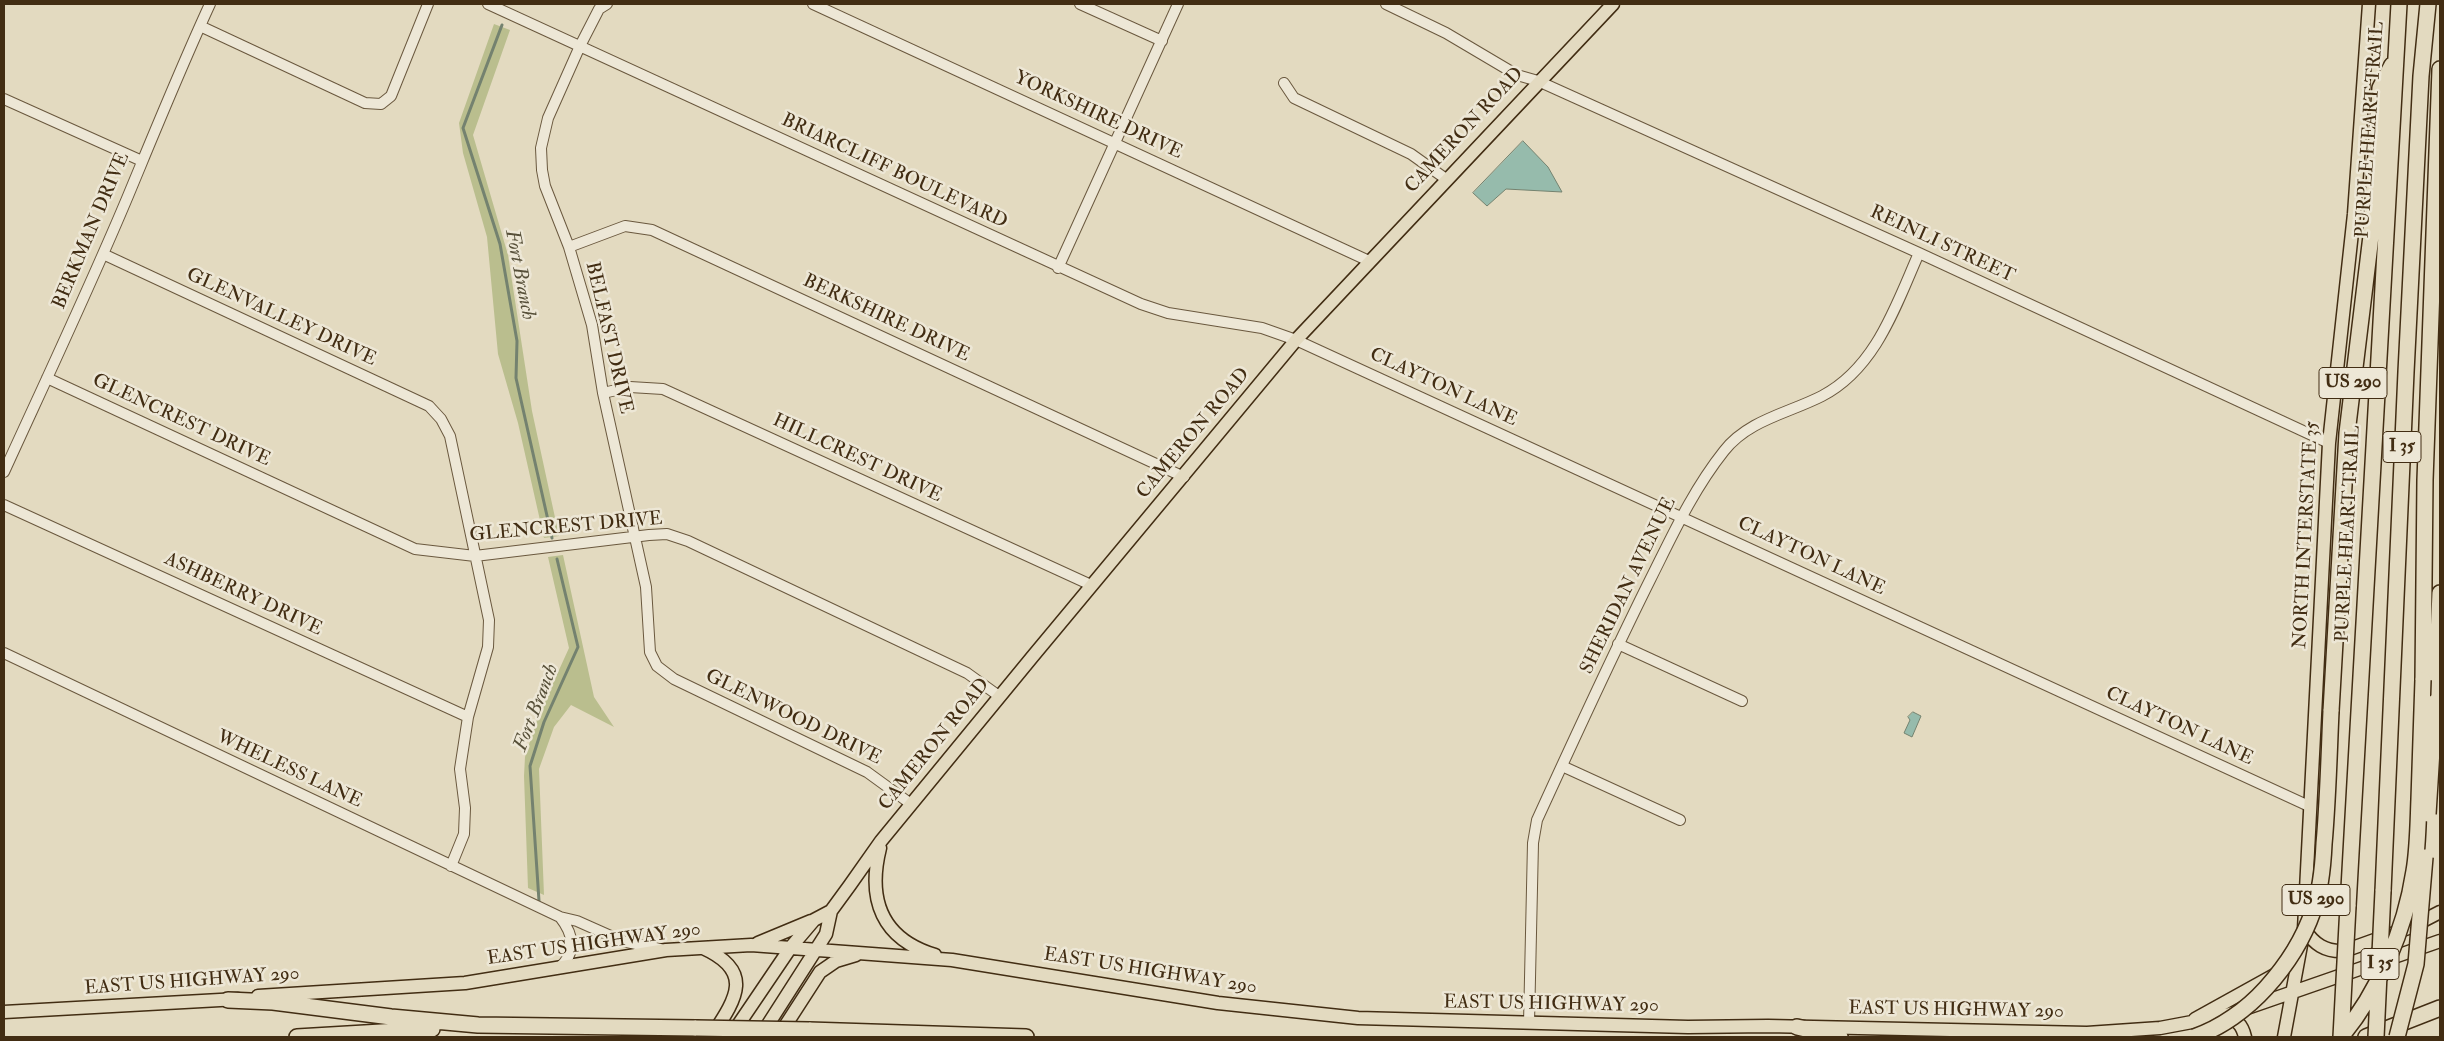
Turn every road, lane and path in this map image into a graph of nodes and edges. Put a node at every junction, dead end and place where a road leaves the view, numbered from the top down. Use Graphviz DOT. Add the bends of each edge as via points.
graph roads {
  1 [pos="210,4"];
  2 [pos="428,4"];
  3 [pos="488,4"];
  4 [pos="606,4"];
  5 [pos="813,4"];
  6 [pos="1080,4"];
  7 [pos="1178,4"];
  8 [pos="1386,4"];
  9 [pos="1613,4"];
  10 [pos="2369,4"];
  11 [pos="2399,4"];
  12 [pos="2428,4"];
  13 [pos="200,26"];
  14 [pos="1162,41"];
  15 [pos="580,46"];
  16 [pos="2395,59"];
  17 [pos="2440,69"];
  18 [pos="1538,81"];
  19 [pos="1284,83"];
  20 [pos="4,99"];
  21 [pos="1116,144"];
  22 [pos="142,161"];
  23 [pos="1446,179"];
  24 [pos="569,247"];
  25 [pos="1920,253"];
  26 [pos="103,254"];
  27 [pos="1369,261"];
  28 [pos="1058,268"];
  29 [pos="1296,340"];
  30 [pos="47,378"];
  31 [pos="603,393"];
  32 [pos="2329,443"];
  33 [pos="4,472"];
  34 [pos="1184,477"];
  35 [pos="4,505"];
  36 [pos="1682,517"];
  37 [pos="635,536"];
  38 [pos="475,556"];
  39 [pos="1092,586"];
  40 [pos="2440,593"];
  41 [pos="1618,644"];
  42 [pos="4,653"];
  43 [pos="657,666"];
  44 [pos="2423,680"];
  45 [pos="999,696"];
  46 [pos="1742,701"];
  47 [pos="468,718"];
  48 [pos="2440,756"];
  49 [pos="1562,766"];
  50 [pos="911,804"];
  51 [pos="2311,807"];
  52 [pos="1680,820"];
  53 [pos="881,841"];
  54 [pos="451,866"];
  55 [pos="831,911"];
  56 [pos="2440,912"];
  57 [pos="560,917"];
  58 [pos="814,920"];
  59 [pos="2304,929"];
  60 [pos="2440,941"];
  61 [pos="751,946"];
  62 [pos="701,947"];
  63 [pos="791,947"];
  64 [pos="817,949"];
  65 [pos="666,950"];
  66 [pos="861,953"];
  67 [pos="952,960"];
  68 [pos="558,969"];
  69 [pos="2291,994"];
  70 [pos="228,1000"];
  71 [pos="2440,1008"];
  72 [pos="4,1012"];
  73 [pos="2224,1016"];
  74 [pos="1529,1023"];
  75 [pos="2188,1023"];
  76 [pos="478,1025"];
  77 [pos="1797,1027"];
  78 [pos="297,1037"];
  79 [pos="711,1037"];
  80 [pos="730,1037"];
  81 [pos="760,1037"];
  82 [pos="778,1037"];
  83 [pos="1026,1037"];
  84 [pos="1840,1037"];
  85 [pos="2194,1037"];
  86 [pos="2245,1037"];
  87 [pos="2284,1037"];
  88 [pos="2341,1037"];
  89 [pos="2366,1037"];
  90 [pos="2376,1037"];
  91 [pos="2396,1037"];
  1 -- 13 [label="street, BERKMAN DRIVE"];
  2 -- 13 [label="street" via="391,96 382,104 365,103"];
  3 -- 15 [label="street, BRIARCLIFF BOULEVARD"];
  4 -- 15 [label="street, BELFAST DRIVE"];
  5 -- 21 [label="street, YORKSHIRE DRIVE"];
  6 -- 14 [label="street"];
  7 -- 14 [label="street"];
  8 -- 18 [label="street, REINLI STREET" via="1446,33 1517,75"];
  9 -- 18 [label="main road, CAMERON ROAD"];
  10 -- 32 [label="main road, NORTH INTERSTATE 35" via="2354,214"];
  11 -- 16 [label="highway, PURPLE HEART TRAIL / I 35"];
  12 -- 90 [label="highway, I 35, bridge" via="2406,372"];
  13 -- 22 [label="street, BERKMAN DRIVE"];
  14 -- 21 [label="street"];
  15 -- 24 [label="street, BELFAST DRIVE" via="548,118 541,148 545,186"];
  15 -- 28 [label="street, BRIARCLIFF BOULEVARD"];
  16 -- 85 [label="highway, US 290, bridge" via="2380,88 2371,236 2347,433 2323,863 2316,902 2304,933 2282,971 2244,1009"];
  16 -- 88 [label="highway, PURPLE HEART TRAIL / I 35, bridge"];
  17 -- 44 [label="highway" via="2423,575"];
  18 -- 23 [label="main road, CAMERON ROAD"];
  18 -- 25 [label="street, REINLI STREET"];
  19 -- 23 [label="street" via="1294,98 1411,154"];
  20 -- 22 [label="street"];
  21 -- 27 [label="street, YORKSHIRE DRIVE"];
  21 -- 28 [label="street"];
  22 -- 26 [label="street, BERKMAN DRIVE"];
  23 -- 27 [label="main road, CAMERON ROAD"];
  24 -- 31 [label="street, BELFAST DRIVE" via="592,325"];
  24 -- 34 [label="street, BERKSHIRE DRIVE" via="625,226 652,230"];
  25 -- 32 [label="street, REINLI STREET"];
  25 -- 36 [label="street, SHERIDAN AVENUE" via="1884,331 1857,370 1823,396 1756,425 1726,448 1705,476"];
  26 -- 30 [label="street, BERKMAN DRIVE"];
  26 -- 38 [label="street, GLENVALLEY DRIVE" via="429,406 450,436"];
  27 -- 29 [label="main road, CAMERON ROAD"];
  28 -- 29 [label="street, BRIARCLIFF BOULEVARD" via="1168,314 1253,326"];
  29 -- 34 [label="main road, CAMERON ROAD"];
  29 -- 36 [label="street, CLAYTON LANE"];
  30 -- 33 [label="street, BERKMAN DRIVE"];
  30 -- 38 [label="street, GLENCREST DRIVE" via="415,549"];
  31 -- 37 [label="street, BELFAST DRIVE"];
  31 -- 39 [label="street, HILLCREST DRIVE" via="630,387 664,389"];
  32 -- 51 [label="main road, NORTH INTERSTATE 35"];
  34 -- 39 [label="main road, CAMERON ROAD"];
  35 -- 47 [label="street, ASHBERRY DRIVE"];
  36 -- 41 [label="street, SHERIDAN AVENUE"];
  36 -- 51 [label="street, CLAYTON LANE"];
  37 -- 38 [label="street, GLENCREST DRIVE"];
  37 -- 43 [label="street, BELFAST DRIVE" via="646,587 648,641"];
  37 -- 45 [label="street, GLENCREST DRIVE" via="667,534 688,541 967,673"];
  38 -- 47 [label="street" via="489,620 488,647"];
  39 -- 45 [label="main road, CAMERON ROAD"];
  40 -- 91 [label="highway, bridge" via="2419,940 2416,964"];
  41 -- 46 [label="street"];
  41 -- 49 [label="street, SHERIDAN AVENUE"];
  42 -- 54 [label="street, WHELESS LANE"];
  43 -- 50 [label="street, GLENWOOD DRIVE" via="674,679 867,772"];
  44 -- 48 [label="highway, bridge"];
  44 -- 88 [label="highway, bridge" via="2417,834 2406,908 2394,946 2370,995"];
  45 -- 50 [label="main road, CAMERON ROAD"];
  47 -- 54 [label="street" via="460,769 465,808 464,834"];
  49 -- 52 [label="street"];
  49 -- 74 [label="street, SHERIDAN AVENUE" via="1533,834"];
  50 -- 53 [label="main road, CAMERON ROAD"];
  51 -- 59 [label="main road, NORTH INTERSTATE 35"];
  53 -- 55 [label="main road, CAMERON ROAD"];
  53 -- 67 [label="main road" via="874,874 878,904 885,920 893,933 905,942"];
  54 -- 57 [label="street, WHELESS LANE"];
  55 -- 58 [label="main road, CAMERON ROAD"];
  55 -- 64 [label="main road, CAMERON ROAD" via="826,934"];
  56 -- 59 [label="main road" via="2411,927 2344,951 2335,952 2313,942"];
  57 -- 65 [label="street, WHELESS LANE" via="622,941"];
  57 -- 68 [label="street" via="570,933 572,948 566,962"];
  58 -- 61 [label="main road"];
  58 -- 63 [label="main road, CAMERON ROAD"];
  59 -- 69 [label="main road, NORTH INTERSTATE 35"];
  59 -- 75 [label="main road" via="2294,956 2280,972"];
  60 -- 69 [label="main road, EAST US HIGHWAY 290"];
  61 -- 62 [label="main road, EAST US HIGHWAY 290"];
  61 -- 63 [label="main road, EAST US HIGHWAY 290"];
  62 -- 65 [label="main road, EAST US HIGHWAY 290"];
  62 -- 79 [label="main road" via="726,961 735,979 734,999"];
  63 -- 64 [label="main road, EAST US HIGHWAY 290"];
  63 -- 80 [label="main road, CAMERON ROAD"];
  64 -- 66 [label="main road, EAST US HIGHWAY 290"];
  64 -- 81 [label="main road, CAMERON ROAD"];
  65 -- 68 [label="main road, EAST US HIGHWAY 290"];
  66 -- 67 [label="main road, EAST US HIGHWAY 290"];
  66 -- 82 [label="main road" via="836,961 820,972"];
  67 -- 74 [label="main road, EAST US HIGHWAY 290" via="1288,1012 1407,1021"];
  68 -- 70 [label="main road, EAST US HIGHWAY 290" via="465,983"];
  69 -- 73 [label="main road, EAST US HIGHWAY 290"];
  69 -- 87 [label="main road, NORTH INTERSTATE 35"];
  70 -- 72 [label="main road, EAST US HIGHWAY 290"];
  70 -- 76 [label="highway"];
  71 -- 89 [label="highway"];
  73 -- 75 [label="main road, EAST US HIGHWAY 290"];
  73 -- 86 [label="main road" via="2235,1019"];
  74 -- 77 [label="main road, EAST US HIGHWAY 290"];
  75 -- 77 [label="main road, EAST US HIGHWAY 290" via="2087,1033"];
  76 -- 78 [label="highway"];
  76 -- 83 [label="highway, bridge"];
  77 -- 84 [label="highway"];
}
